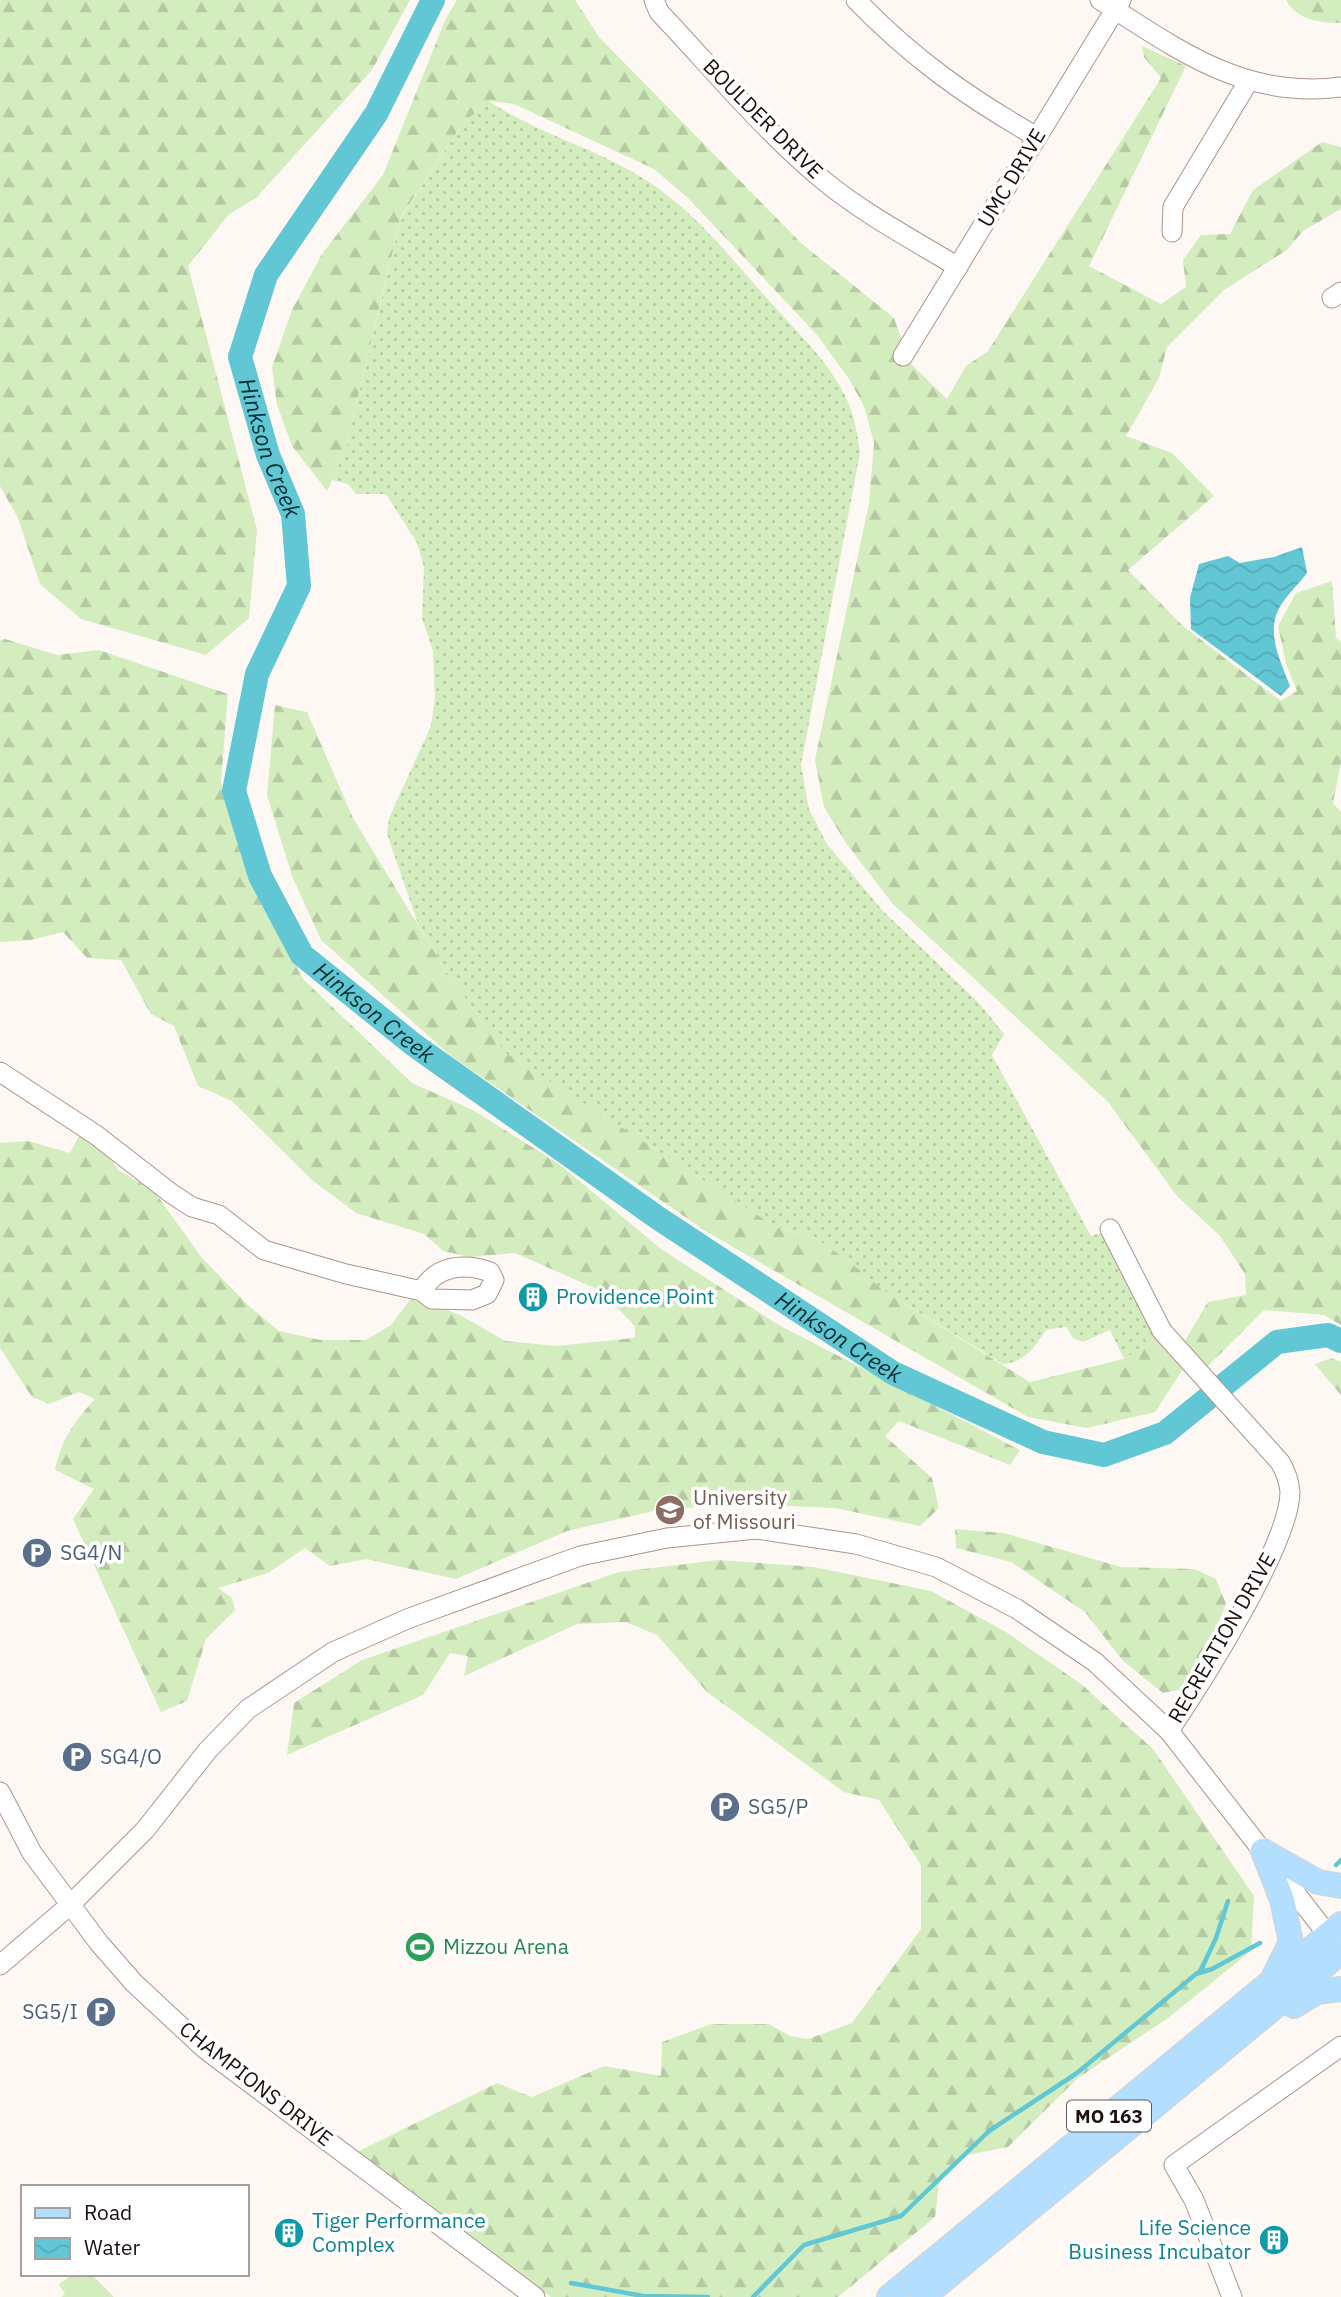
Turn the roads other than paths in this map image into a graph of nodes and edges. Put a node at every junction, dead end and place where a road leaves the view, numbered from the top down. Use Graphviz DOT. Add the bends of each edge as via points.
graph roads {
  1 [pos="654,0"];
  2 [pos="856,0"];
  3 [pos="1112,3"];
  4 [pos="1248,82"];
  5 [pos="1341,87"];
  6 [pos="1037,137"];
  7 [pos="1172,232"];
  8 [pos="958,267"];
  9 [pos="903,356"];
  10 [pos="0,1072"];
  11 [pos="1110,1229"];
  12 [pos="422,1290"];
  13 [pos="1169,1731"];
  14 [pos="0,1791"];
  15 [pos="1263,1851"];
  16 [pos="1341,1886"];
  17 [pos="70,1905"];
  18 [pos="1337,1947"];
  19 [pos="0,1965"];
  20 [pos="1268,1985"];
  21 [pos="1341,1989"];
  22 [pos="1269,2011"];
  23 [pos="1341,2046"];
  24 [pos="535,2297"];
  25 [pos="889,2297"];
  26 [pos="923,2297"];
  27 [pos="1231,2297"];
  1 -- 8 [label="street, BOULDER DRIVE" via="668,21 823,180"];
  2 -- 6 [label="street" via="919,62"];
  3 -- 4 [label="street" via="1202,63"];
  3 -- 6 [label="street, UMC DRIVE"];
  4 -- 5 [label="street" via="1289,89"];
  4 -- 7 [label="street" via="1174,206"];
  6 -- 8 [label="street, UMC DRIVE"];
  8 -- 9 [label="street, UMC DRIVE"];
  10 -- 12 [label="street" via="96,1135 192,1207 219,1215 264,1250"];
  11 -- 13 [label="street, RECREATION DRIVE" via="1154,1317 1175,1347 1288,1476 1286,1516 1250,1595"];
  13 -- 15 [label="street"];
  13 -- 17 [label="street" via="1096,1662 1017,1609 936,1567 856,1544 756,1529 667,1538 580,1556 407,1619 333,1652 248,1709 208,1750 145,1830"];
  14 -- 17 [label="street, CHAMPIONS DRIVE" via="32,1853"];
  15 -- 16 [label="main road" via="1318,1882"];
  15 -- 18 [label="street"];
  15 -- 20 [label="main road" via="1282,1900 1291,1942"];
  17 -- 19 [label="street"];
  17 -- 24 [label="street, CHAMPIONS DRIVE" via="134,1983 205,2049"];
  18 -- 20 [label="main road, MO 163"];
  18 -- 22 [label="main road, MO 163"];
  20 -- 25 [label="main road, MO 163"];
  21 -- 22 [label="main road" via="1317,1992 1296,2005"];
  22 -- 26 [label="main road, MO 163"];
  23 -- 27 [label="street" via="1174,2165 1194,2200"];
}
